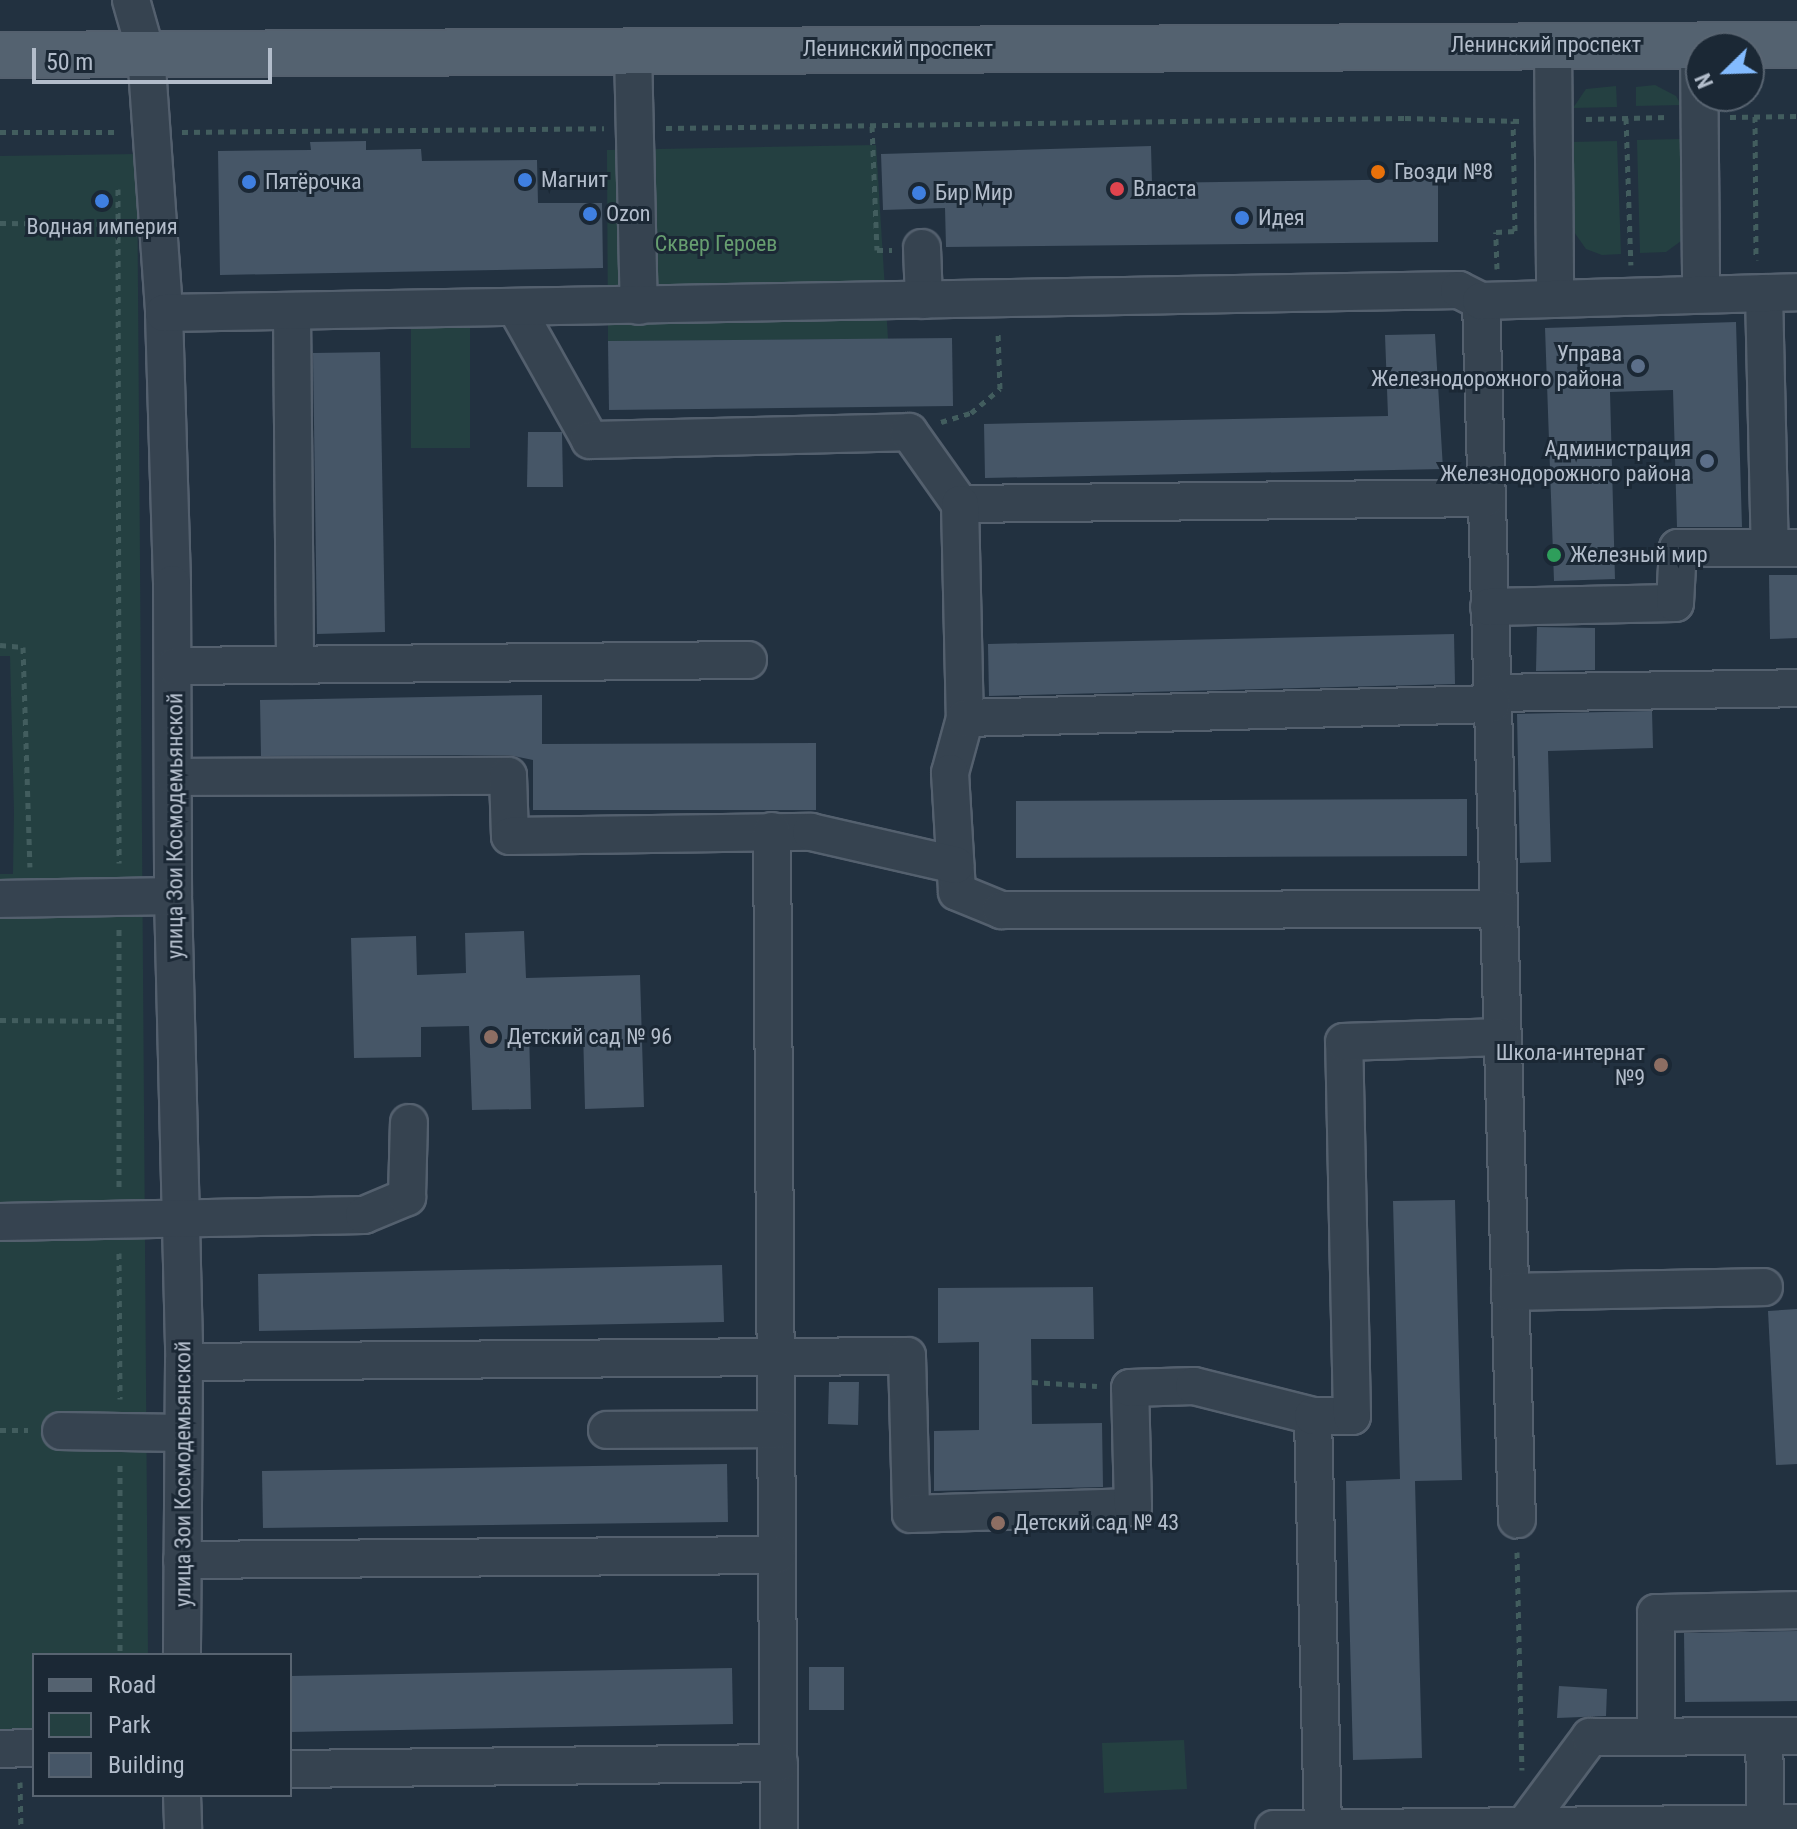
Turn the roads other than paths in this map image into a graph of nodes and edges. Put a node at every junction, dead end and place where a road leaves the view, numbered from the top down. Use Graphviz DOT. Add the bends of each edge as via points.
graph roads {
  1 [pos="131,0"];
  2 [pos="1553,45"];
  3 [pos="1685,45"];
  4 [pos="1765,45"];
  5 [pos="1797,45"];
  6 [pos="633,51"];
  7 [pos="146,53"];
  8 [pos="0,55"];
  9 [pos="1701,112"];
  10 [pos="922,248"];
  11 [pos="1772,293"];
  12 [pos="1701,294"];
  13 [pos="1555,299"];
  14 [pos="924,300"];
  15 [pos="1489,300"];
  16 [pos="639,306"];
  17 [pos="516,308"];
  18 [pos="292,312"];
  19 [pos="164,313"];
  20 [pos="1486,498"];
  21 [pos="960,504"];
  22 [pos="1783,548"];
  23 [pos="1489,607"];
  24 [pos="748,660"];
  25 [pos="295,665"];
  26 [pos="175,666"];
  27 [pos="1797,688"];
  28 [pos="1492,699"];
  29 [pos="965,718"];
  30 [pos="174,777"];
  31 [pos="772,831"];
  32 [pos="955,865"];
  33 [pos="173,896"];
  34 [pos="16,900"];
  35 [pos="1499,909"];
  36 [pos="1501,1037"];
  37 [pos="409,1123"];
  38 [pos="181,1216"];
  39 [pos="0,1222"];
  40 [pos="1764,1287"];
  41 [pos="1510,1292"];
  42 [pos="776,1357"];
  43 [pos="184,1362"];
  44 [pos="1313,1416"];
  45 [pos="776,1429"];
  46 [pos="607,1430"];
  47 [pos="61,1431"];
  48 [pos="182,1433"];
  49 [pos="1517,1519"];
  50 [pos="777,1555"];
  51 [pos="182,1560"];
  52 [pos="1797,1610"];
  53 [pos="182,1653"];
  54 [pos="1780,1736"];
  55 [pos="1656,1737"];
  56 [pos="779,1763"];
  57 [pos="292,1769"];
  58 [pos="182,1797"];
  59 [pos="1776,1825"];
  60 [pos="1524,1826"];
  61 [pos="1323,1828"];
  62 [pos="1376,1828"];
  63 [pos="183,1829"];
  64 [pos="779,1829"];
  65 [pos="1274,1829"];
  1 -- 7 [label="street, улица Зои Космодемьянской"];
  2 -- 3 [label="main road, Ленинский проспект"];
  2 -- 6 [label="main road, Ленинский проспект"];
  2 -- 13 [label="street"];
  4 -- 5 [label="main road, Ленинский проспект"];
  6 -- 7 [label="main road, Ленинский проспект"];
  6 -- 16 [label="street"];
  7 -- 8 [label="main road, Ленинский проспект"];
  7 -- 19 [label="street, улица Зои Космодемьянской"];
  9 -- 12 [label="street"];
  10 -- 14 [label="street"];
  11 -- 12 [label="street"];
  11 -- 22 [label="street"];
  12 -- 13 [label="street"];
  13 -- 15 [label="street"];
  14 -- 15 [label="street" via="1459,290"];
  14 -- 16 [label="street"];
  15 -- 20 [label="street"];
  16 -- 17 [label="street"];
  17 -- 18 [label="street"];
  17 -- 21 [label="street" via="590,440 909,432"];
  18 -- 19 [label="street"];
  18 -- 25 [label="street"];
  19 -- 26 [label="street, улица Зои Космодемьянской"];
  20 -- 21 [label="street"];
  20 -- 23 [label="street"];
  21 -- 29 [label="street"];
  22 -- 23 [label="street" via="1678,548 1675,603"];
  23 -- 28 [label="street"];
  24 -- 25 [label="street"];
  25 -- 26 [label="street"];
  26 -- 30 [label="street, улица Зои Космодемьянской"];
  27 -- 28 [label="street"];
  28 -- 29 [label="street"];
  28 -- 35 [label="street"];
  29 -- 32 [label="street" via="950,773"];
  30 -- 31 [label="street" via="508,776 510,836"];
  30 -- 33 [label="street, улица Зои Космодемьянской"];
  31 -- 32 [label="street" via="811,832"];
  31 -- 42 [label="street"];
  32 -- 35 [label="street" via="957,892 1001,910"];
  33 -- 34 [label="street"];
  33 -- 38 [label="street, улица Зои Космодемьянской"];
  35 -- 36 [label="street"];
  36 -- 41 [label="street"];
  36 -- 44 [label="street" via="1344,1042 1352,1416"];
  37 -- 38 [label="street" via="407,1197 364,1215"];
  38 -- 39 [label="street"];
  38 -- 43 [label="street, улица Зои Космодемьянской"];
  40 -- 41 [label="street"];
  41 -- 49 [label="street"];
  42 -- 43 [label="street"];
  42 -- 44 [label="street" via="907,1356 911,1514 1133,1507 1130,1388 1194,1386"];
  42 -- 45 [label="street"];
  43 -- 48 [label="street, улица Зои Космодемьянской"];
  44 -- 61 [label="street"];
  45 -- 46 [label="street"];
  45 -- 50 [label="street"];
  47 -- 48 [label="street"];
  48 -- 51 [label="street, улица Зои Космодемьянской"];
  50 -- 51 [label="street"];
  50 -- 56 [label="street"];
  51 -- 53 [label="street, улица Зои Космодемьянской"];
  52 -- 55 [label="street" via="1656,1613"];
  54 -- 55 [label="street"];
  54 -- 59 [label="street"];
  55 -- 60 [label="street" via="1590,1737"];
  56 -- 57 [label="street"];
  56 -- 64 [label="street"];
  58 -- 63 [label="street"];
  59 -- 60 [label="street"];
  60 -- 62 [label="street"];
  61 -- 62 [label="street"];
  61 -- 65 [label="street"];
}
